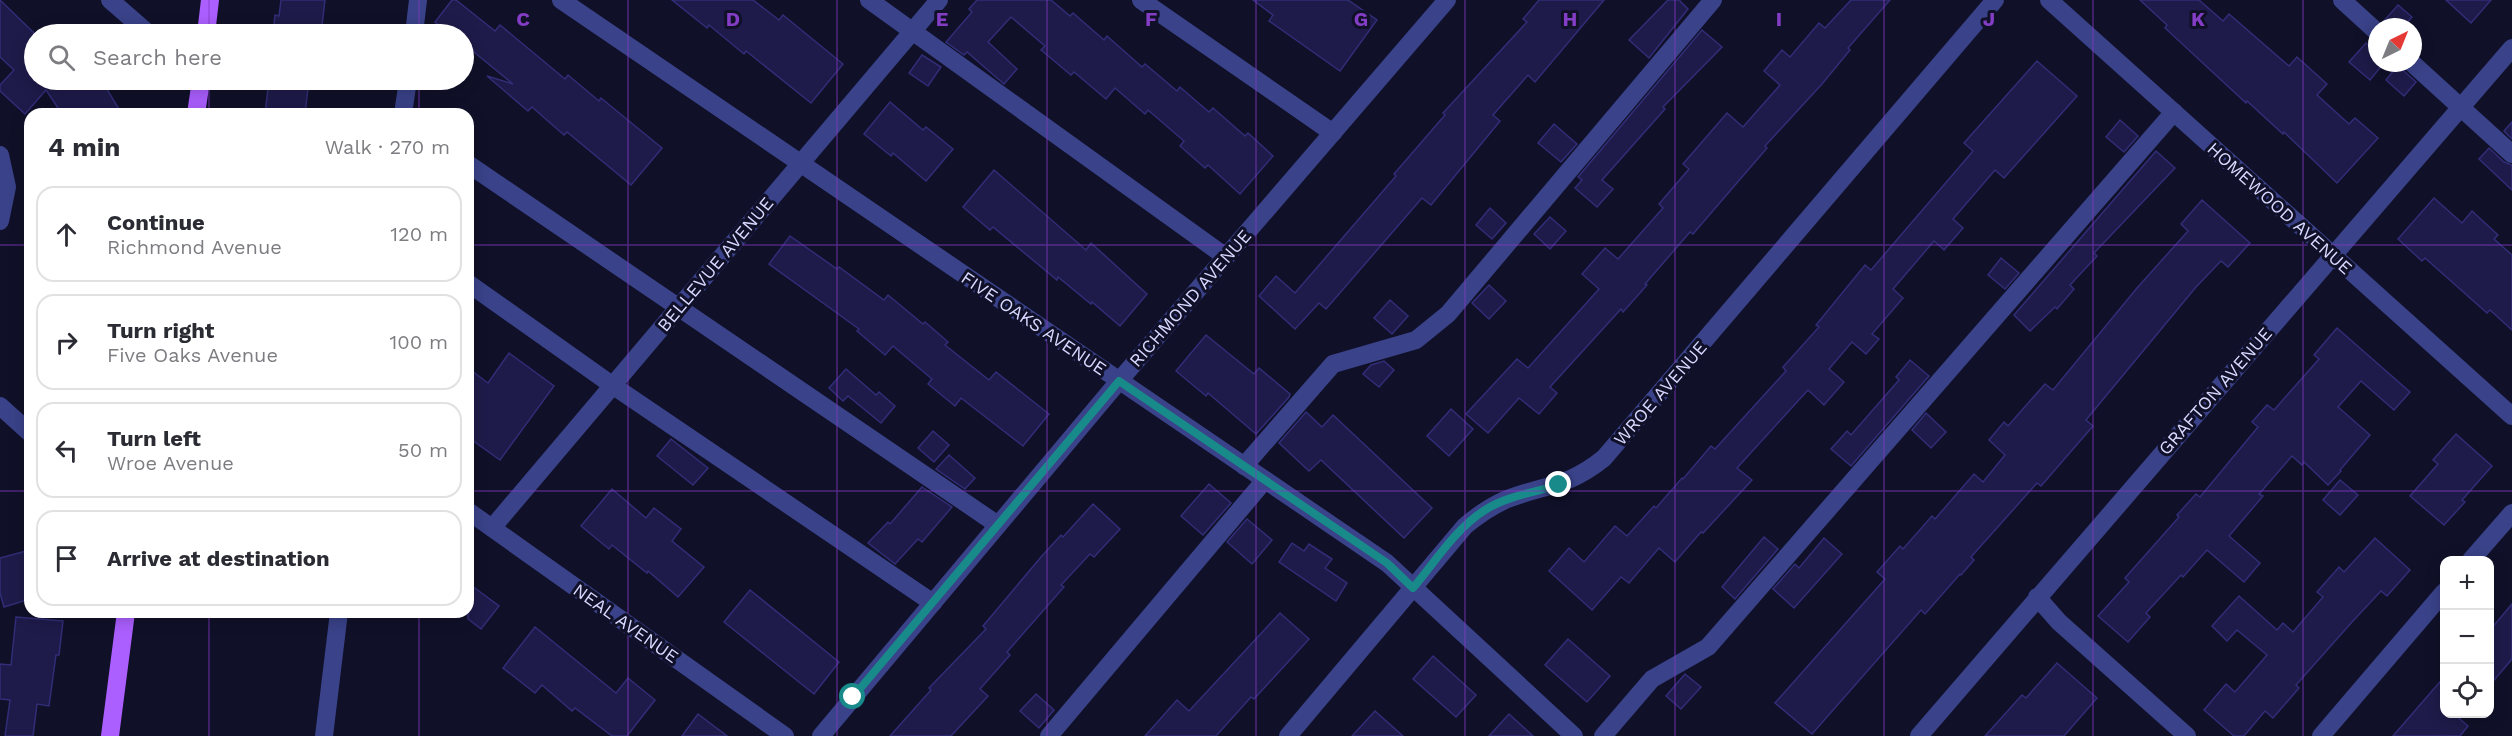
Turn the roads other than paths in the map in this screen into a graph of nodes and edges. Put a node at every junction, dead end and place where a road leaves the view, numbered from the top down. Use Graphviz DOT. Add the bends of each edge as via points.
graph roads {
  1 [pos="110,0"];
  2 [pos="210,0"];
  3 [pos="418,0"];
  4 [pos="561,0"];
  5 [pos="869,0"];
  6 [pos="939,0"];
  7 [pos="1140,0"];
  8 [pos="1447,0"];
  9 [pos="1713,0"];
  10 [pos="1995,0"];
  11 [pos="2049,0"];
  12 [pos="2342,0"];
  13 [pos="138,24"];
  14 [pos="207,24"];
  15 [pos="415,24"];
  16 [pos="2368,24"];
  17 [pos="913,31"];
  18 [pos="2512,48"];
  19 [pos="2422,72"];
  20 [pos="200,90"];
  21 [pos="407,90"];
  22 [pos="2461,107"];
  23 [pos="197,108"];
  24 [pos="404,108"];
  25 [pos="2174,112"];
  26 [pos="1333,133"];
  27 [pos="2512,154"];
  28 [pos="0,155"];
  29 [pos="800,164"];
  30 [pos="474,168"];
  31 [pos="0,221"];
  32 [pos="2332,256"];
  33 [pos="1226,257"];
  34 [pos="474,287"];
  35 [pos="678,307"];
  36 [pos="1119,381"];
  37 [pos="612,385"];
  38 [pos="0,406"];
  39 [pos="2512,416"];
  40 [pos="24,428"];
  41 [pos="1244,466"];
  42 [pos="1265,480"];
  43 [pos="2512,513"];
  44 [pos="474,515"];
  45 [pos="998,525"];
  46 [pos="492,528"];
  47 [pos="2475,556"];
  48 [pos="1413,588"];
  49 [pos="2037,597"];
  50 [pos="2440,598"];
  51 [pos="933,603"];
  52 [pos="125,618"];
  53 [pos="338,618"];
  54 [pos="110,736"];
  55 [pos="324,736"];
  56 [pos="784,736"];
  57 [pos="821,736"];
  58 [pos="1049,736"];
  59 [pos="1288,736"];
  60 [pos="1574,736"];
  61 [pos="1603,736"];
  62 [pos="1919,736"];
  63 [pos="2187,736"];
  64 [pos="2321,736"];
  1 -- 13 [label="street"];
  2 -- 14 [label="main road"];
  3 -- 15 [label="street"];
  4 -- 29 [label="street, FIVE OAKS AVENUE"];
  5 -- 17 [label="street"];
  6 -- 17 [label="street, BELLEVUE AVENUE"];
  7 -- 26 [label="street"];
  8 -- 26 [label="street, RICHMOND AVENUE"];
  9 -- 41 [label="street" via="1448,314 1416,340 1333,364"];
  10 -- 48 [label="street, WROE AVENUE" via="1604,458 1572,480 1507,499 1485,510 1465,526"];
  11 -- 25 [label="street, HOMEWOOD AVENUE"];
  12 -- 16 [label="street"];
  17 -- 29 [label="street, BELLEVUE AVENUE"];
  17 -- 33 [label="street"];
  18 -- 22 [label="street, GRAFTON AVENUE"];
  19 -- 22 [label="street"];
  20 -- 23 [label="main road"];
  21 -- 24 [label="street"];
  22 -- 27 [label="street"];
  22 -- 32 [label="street, GRAFTON AVENUE"];
  25 -- 32 [label="street, HOMEWOOD AVENUE"];
  25 -- 61 [label="street" via="1708,647 1652,679"];
  26 -- 33 [label="street, RICHMOND AVENUE"];
  28 -- 31 [label="street" via="7,187"];
  29 -- 35 [label="street, BELLEVUE AVENUE"];
  29 -- 36 [label="street, FIVE OAKS AVENUE"];
  30 -- 35 [label="street"];
  32 -- 39 [label="street, HOMEWOOD AVENUE"];
  32 -- 49 [label="street, GRAFTON AVENUE"];
  33 -- 36 [label="street, RICHMOND AVENUE"];
  34 -- 37 [label="street"];
  35 -- 37 [label="street, BELLEVUE AVENUE"];
  35 -- 45 [label="street"];
  36 -- 41 [label="street, FIVE OAKS AVENUE"];
  36 -- 45 [label="street, RICHMOND AVENUE"];
  37 -- 46 [label="street, BELLEVUE AVENUE"];
  37 -- 51 [label="street"];
  38 -- 40 [label="street"];
  41 -- 42 [label="street, FIVE OAKS AVENUE"];
  42 -- 48 [label="street, FIVE OAKS AVENUE" via="1387,563"];
  42 -- 58 [label="street"];
  43 -- 47 [label="street"];
  44 -- 46 [label="street, NEAL AVENUE"];
  45 -- 51 [label="street, RICHMOND AVENUE"];
  46 -- 56 [label="street, NEAL AVENUE"];
  48 -- 59 [label="street, WROE AVENUE"];
  48 -- 60 [label="street, FIVE OAKS AVENUE"];
  49 -- 62 [label="street, GRAFTON AVENUE"];
  49 -- 63 [label="street"];
  50 -- 64 [label="street"];
  51 -- 57 [label="street, RICHMOND AVENUE"];
  52 -- 54 [label="main road"];
  53 -- 55 [label="street"];
}
